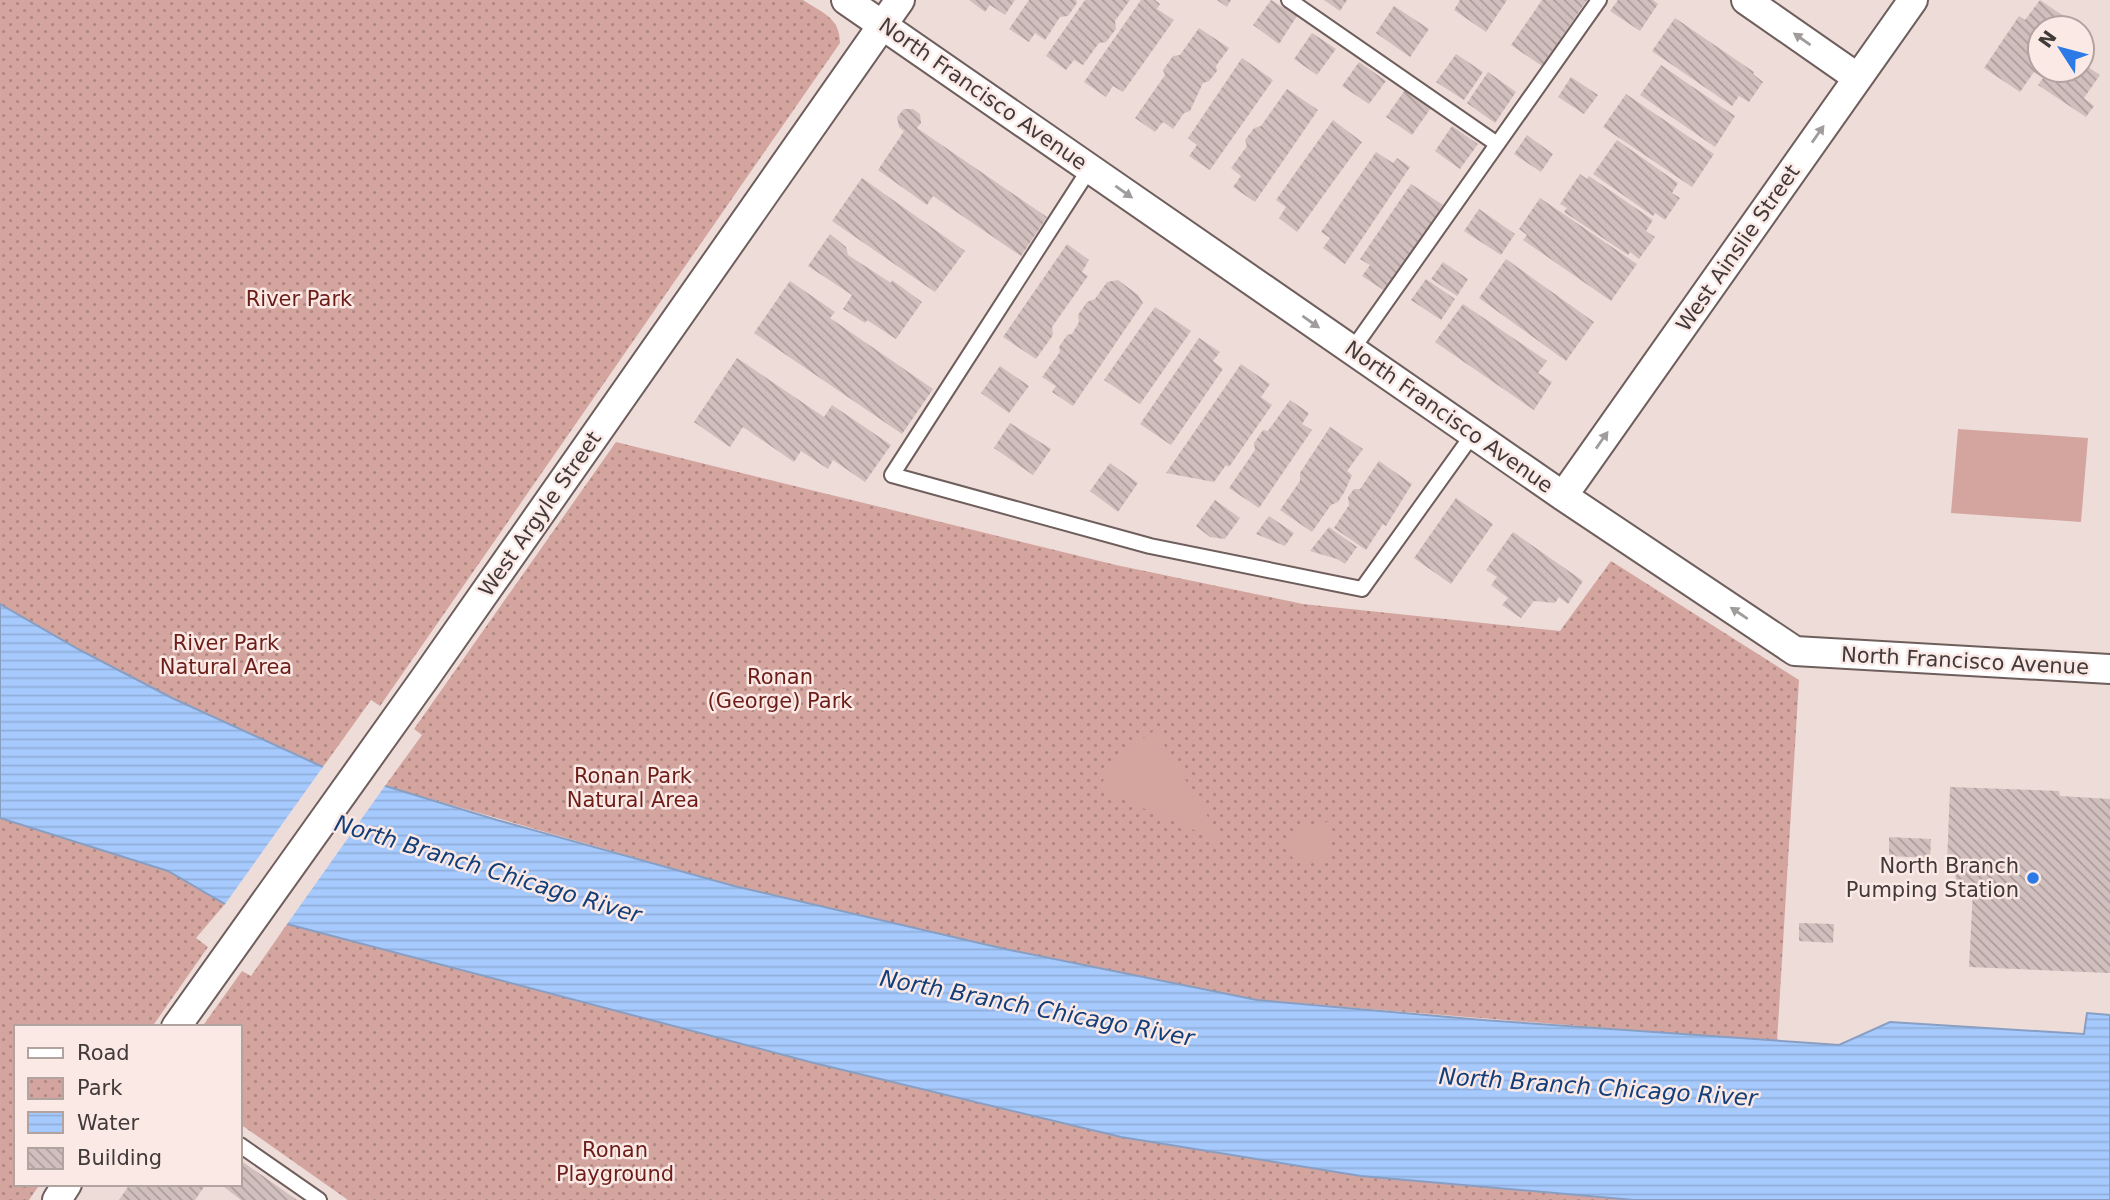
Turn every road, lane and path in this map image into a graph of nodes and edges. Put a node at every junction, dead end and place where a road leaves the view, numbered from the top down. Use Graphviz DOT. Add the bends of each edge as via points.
graph roads {
  1 [pos="846,0"];
  2 [pos="900,0"];
  3 [pos="1289,0"];
  4 [pos="1599,0"];
  5 [pos="1746,0"];
  6 [pos="1913,0"];
  7 [pos="882,25"];
  8 [pos="1858,78"];
  9 [pos="1497,144"];
  10 [pos="1090,169"];
  11 [pos="1352,350"];
  12 [pos="1473,434"];
  13 [pos="1563,496"];
  14 [pos="2110,669"];
  15 [pos="177,1025"];
  16 [pos="242,1146"];
  17 [pos="319,1200"];
  1 -- 7 [label="street, North Francisco Avenue"];
  2 -- 7 [label="street, West Argyle Street"];
  3 -- 9 [label="lane"];
  4 -- 9 [label="lane"];
  8 -- 5 [label="street, one-way"];
  6 -- 8 [label="street, West Ainslie Street"];
  7 -- 10 [label="street, North Francisco Avenue"];
  7 -- 15 [label="street, West Argyle Street"];
  13 -- 8 [label="street, West Ainslie Street, one-way"];
  9 -- 11 [label="lane"];
  10 -- 11 [label="street, North Francisco Avenue, one-way"];
  10 -- 12 [label="lane" via="892,475 1150,546 1363,589"];
  11 -- 12 [label="street, North Francisco Avenue"];
  12 -- 13 [label="street, North Francisco Avenue"];
  14 -- 13 [label="street, North Francisco Avenue, one-way" via="1795,651"];
  16 -- 17 [label="lane"];
}
